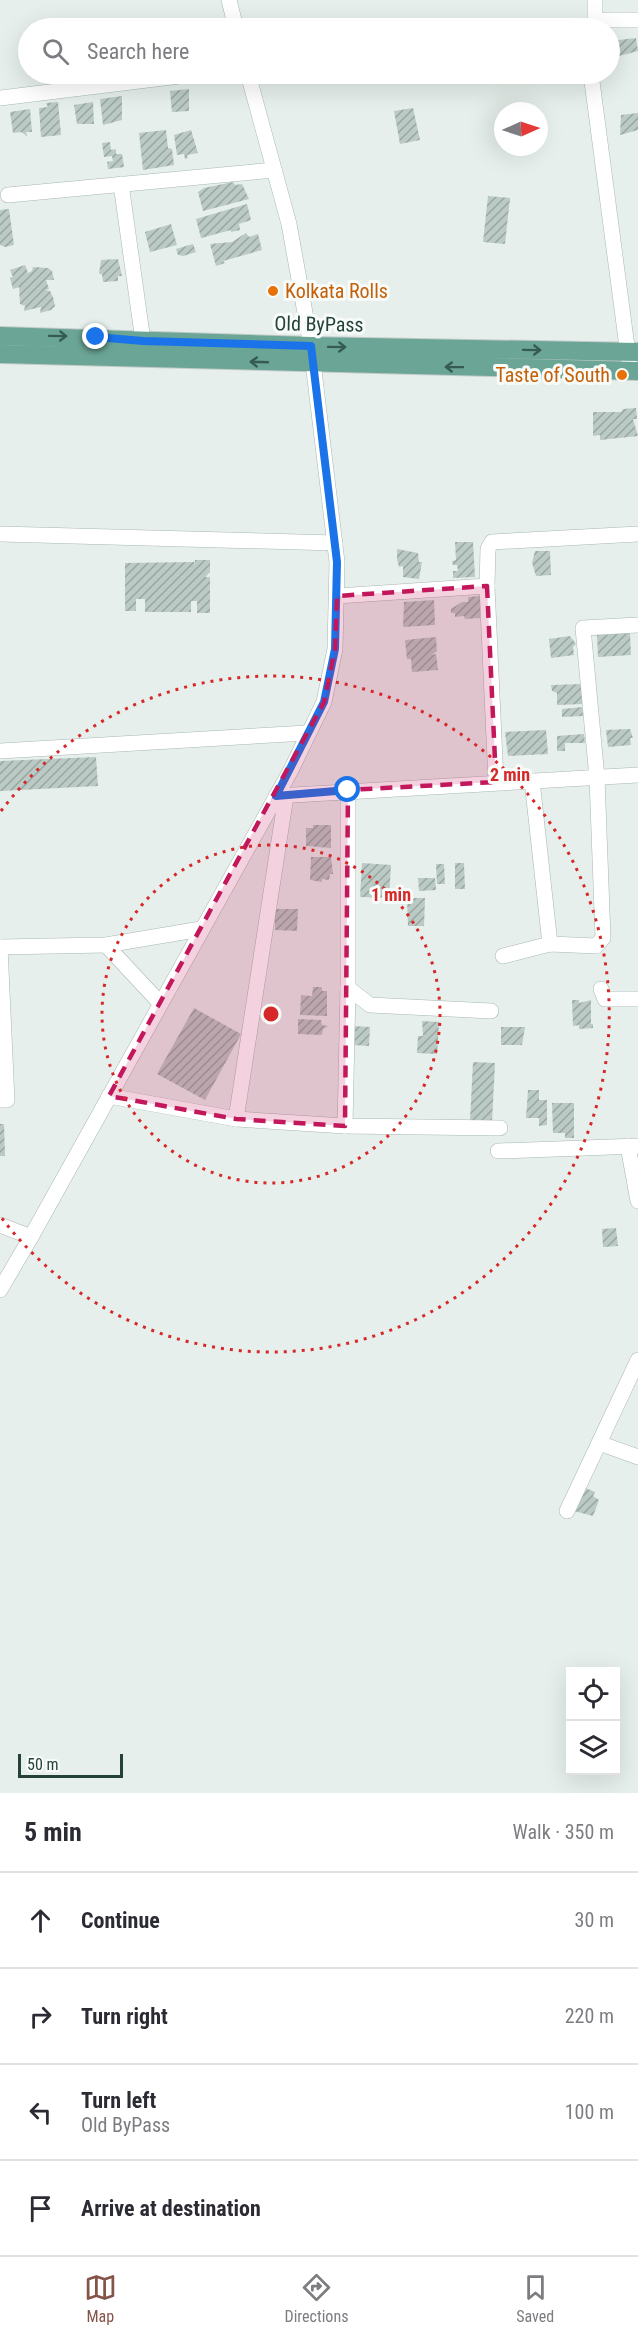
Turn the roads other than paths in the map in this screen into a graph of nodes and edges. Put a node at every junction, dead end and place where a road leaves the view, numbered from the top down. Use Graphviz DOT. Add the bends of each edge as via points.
graph roads {
  1 [pos="229,0"];
  2 [pos="595,0"];
  3 [pos="234,18"];
  4 [pos="593,18"];
  5 [pos="638,20"];
  6 [pos="620,21"];
  7 [pos="114,84"];
  8 [pos="251,84"];
  9 [pos="593,84"];
  10 [pos="0,98"];
  11 [pos="274,170"];
  12 [pos="121,184"];
  13 [pos="8,195"];
  14 [pos="0,336"];
  15 [pos="96,337"];
  16 [pos="143,341"];
  17 [pos="311,346"];
  18 [pos="633,352"];
  19 [pos="0,354"];
  20 [pos="98,356"];
  21 [pos="313,365"];
  22 [pos="634,371"];
  23 [pos="0,534"];
  24 [pos="638,534"];
  25 [pos="335,543"];
  26 [pos="487,586"];
  27 [pos="336,596"];
  28 [pos="638,625"];
  29 [pos="307,733"];
  30 [pos="0,751"];
  31 [pos="638,776"];
  32 [pos="597,778"];
  33 [pos="532,781"];
  34 [pos="496,782"];
  35 [pos="348,790"];
  36 [pos="281,796"];
  37 [pos="201,929"];
  38 [pos="550,944"];
  39 [pos="106,945"];
  40 [pos="0,946"];
  41 [pos="503,956"];
  42 [pos="348,988"];
  43 [pos="601,989"];
  44 [pos="638,999"];
  45 [pos="160,1003"];
  46 [pos="491,1011"];
  47 [pos="109,1096"];
  48 [pos="0,1100"];
  49 [pos="236,1119"];
  50 [pos="345,1126"];
  51 [pos="500,1128"];
  52 [pos="633,1146"];
  53 [pos="498,1151"];
  54 [pos="638,1201"];
  55 [pos="0,1225"];
  56 [pos="31,1237"];
  57 [pos="0,1290"];
  58 [pos="638,1360"];
  59 [pos="599,1443"];
  60 [pos="638,1457"];
  61 [pos="567,1511"];
  1 -- 3 [label="street"];
  2 -- 4 [label="street"];
  5 -- 6 [label="street"];
  7 -- 10 [label="street"];
  8 -- 11 [label="street"];
  9 -- 18 [label="street"];
  11 -- 12 [label="street"];
  11 -- 17 [label="street" via="289,224"];
  12 -- 13 [label="street"];
  12 -- 16 [label="street"];
  14 -- 15 [label="main road, Old ByPass, one-way"];
  15 -- 16 [label="main road, Old ByPass"];
  15 -- 20 [label="main road"];
  16 -- 17 [label="main road, Old ByPass"];
  17 -- 18 [label="main road, Old ByPass, one-way"];
  17 -- 21 [label="street"];
  18 -- 22 [label="street"];
  19 -- 20 [label="main road"];
  21 -- 20 [label="main road, one-way"];
  22 -- 21 [label="main road, one-way"];
  21 -- 25 [label="street"];
  23 -- 25 [label="street"];
  24 -- 26 [label="street" via="492,542 488,549"];
  25 -- 27 [label="street"];
  26 -- 27 [label="street"];
  26 -- 34 [label="street"];
  27 -- 29 [label="street" via="335,649 324,702"];
  28 -- 32 [label="street" via="583,628"];
  29 -- 30 [label="street"];
  29 -- 36 [label="street"];
  31 -- 32 [label="street"];
  32 -- 33 [label="street"];
  32 -- 38 [label="street" via="603,938 596,946"];
  33 -- 34 [label="street"];
  33 -- 38 [label="street"];
  34 -- 35 [label="street"];
  35 -- 36 [label="street"];
  35 -- 42 [label="street"];
  36 -- 37 [label="street"];
  36 -- 49 [label="street"];
  37 -- 39 [label="street"];
  37 -- 45 [label="street"];
  38 -- 41 [label="street"];
  39 -- 40 [label="street"];
  39 -- 45 [label="street"];
  40 -- 48 [label="street" via="7,1100"];
  42 -- 46 [label="street" via="370,1005"];
  42 -- 50 [label="street"];
  43 -- 44 [label="street" via="605,999"];
  45 -- 47 [label="street"];
  47 -- 49 [label="street"];
  47 -- 56 [label="street"];
  49 -- 50 [label="street"];
  50 -- 51 [label="street"];
  52 -- 53 [label="street"];
  52 -- 54 [label="street"];
  55 -- 56 [label="street"];
  56 -- 57 [label="street"];
  58 -- 59 [label="street"];
  59 -- 60 [label="street"];
  59 -- 61 [label="street"];
}
